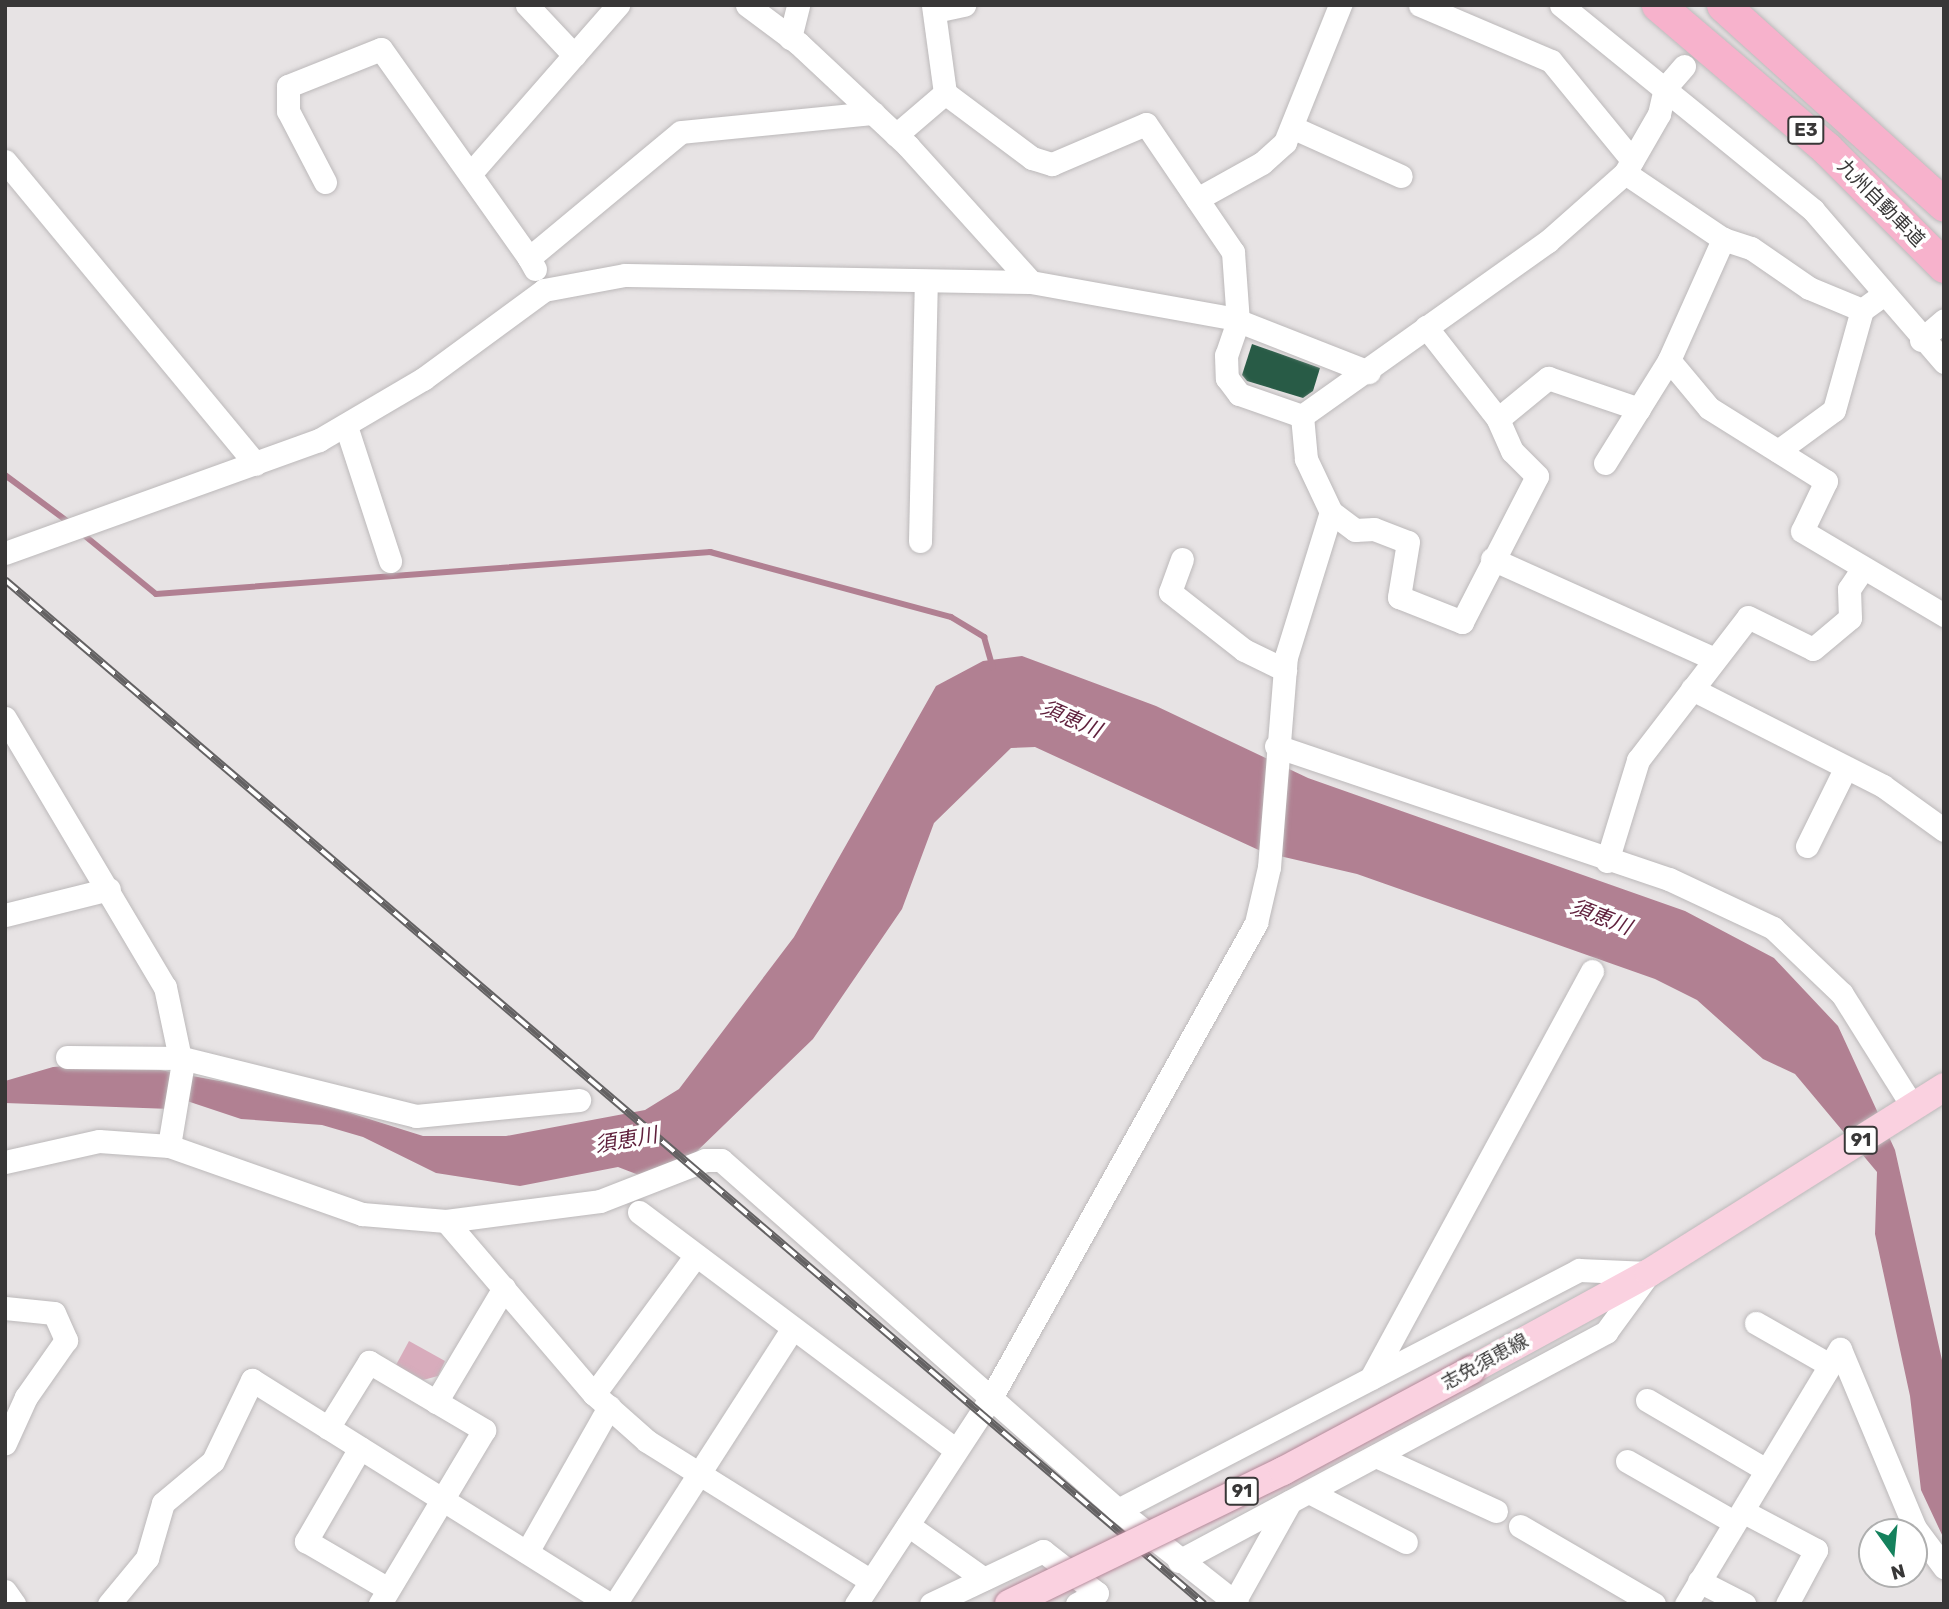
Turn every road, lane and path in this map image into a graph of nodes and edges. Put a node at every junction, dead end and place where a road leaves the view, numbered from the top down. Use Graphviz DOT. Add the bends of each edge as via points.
graph roads {
  1 [pos="527,5"];
  2 [pos="618,5"];
  3 [pos="747,5"];
  4 [pos="798,5"];
  5 [pos="964,5"];
  6 [pos="1340,5"];
  7 [pos="1420,5"];
  8 [pos="1561,5"];
  9 [pos="1658,5"];
  10 [pos="1723,5"];
  11 [pos="934,8"];
  12 [pos="790,38"];
  13 [pos="574,55"];
  14 [pos="1684,66"];
  15 [pos="1665,88"];
  16 [pos="945,93"];
  17 [pos="873,113"];
  18 [pos="1294,128"];
  19 [pos="896,135"];
  20 [pos="5,161"];
  21 [pos="1629,166"];
  22 [pos="470,174"];
  23 [pos="1401,176"];
  24 [pos="325,182"];
  25 [pos="1197,199"];
  26 [pos="1944,205"];
  27 [pos="1723,239"];
  28 [pos="529,258"];
  29 [pos="1944,266"];
  30 [pos="926,282"];
  31 [pos="1031,282"];
  32 [pos="544,290"];
  33 [pos="1884,294"];
  34 [pos="1862,310"];
  35 [pos="1944,320"];
  36 [pos="1238,321"];
  37 [pos="1426,327"];
  38 [pos="1921,340"];
  39 [pos="1669,360"];
  40 [pos="1944,362"];
  41 [pos="1369,372"];
  42 [pos="1639,409"];
  43 [pos="1302,416"];
  44 [pos="1498,419"];
  45 [pos="346,426"];
  46 [pos="1778,451"];
  47 [pos="1605,463"];
  48 [pos="256,464"];
  49 [pos="1331,512"];
  50 [pos="920,541"];
  51 [pos="5,553"];
  52 [pos="1182,559"];
  53 [pos="1492,559"];
  54 [pos="390,561"];
  55 [pos="1863,568"];
  56 [pos="1944,615"];
  57 [pos="1715,659"];
  58 [pos="1284,670"];
  59 [pos="1692,690"];
  60 [pos="5,718"];
  61 [pos="1275,752"];
  62 [pos="1844,771"];
  63 [pos="1944,830"];
  64 [pos="1807,846"];
  65 [pos="1607,861"];
  66 [pos="109,890"];
  67 [pos="5,915"];
  68 [pos="1592,971"];
  69 [pos="67,1058"];
  70 [pos="182,1063"];
  71 [pos="1944,1087"];
  72 [pos="579,1100"];
  73 [pos="1913,1107"];
  74 [pos="170,1139"];
  75 [pos="5,1162"];
  76 [pos="639,1212"];
  77 [pos="446,1222"];
  78 [pos="696,1255"];
  79 [pos="1648,1273"];
  80 [pos="504,1288"];
  81 [pos="5,1308"];
  82 [pos="1756,1323"];
  83 [pos="793,1328"];
  84 [pos="1830,1365"];
  85 [pos="1371,1378"];
  86 [pos="992,1396"];
  87 [pos="1647,1400"];
  88 [pos="601,1401"];
  89 [pos="436,1402"];
  90 [pos="328,1428"];
  91 [pos="5,1443"];
  92 [pos="360,1448"];
  93 [pos="956,1450"];
  94 [pos="1376,1456"];
  95 [pos="1627,1461"];
  96 [pos="1763,1468"];
  97 [pos="699,1477"];
  98 [pos="1299,1497"];
  99 [pos="446,1502"];
  100 [pos="1118,1510"];
  101 [pos="1496,1511"];
  102 [pos="1740,1518"];
  103 [pos="908,1525"];
  104 [pos="1520,1526"];
  105 [pos="1406,1542"];
  106 [pos="527,1552"];
  107 [pos="1179,1561"];
  108 [pos="1944,1567"];
  109 [pos="984,1579"];
  110 [pos="871,1581"];
  111 [pos="1699,1581"];
  112 [pos="5,1591"];
  113 [pos="384,1596"];
  114 [pos="1236,1603"];
  115 [pos="14,1604"];
  116 [pos="109,1604"];
  117 [pos="609,1604"];
  118 [pos="615,1604"];
  119 [pos="856,1604"];
  120 [pos="931,1604"];
  121 [pos="1009,1604"];
  122 [pos="1077,1604"];
  123 [pos="1654,1604"];
  124 [pos="1686,1604"];
  125 [pos="1744,1604"];
  126 [pos="1787,1604"];
  1 -- 13 [label="street"];
  2 -- 13 [label="street"];
  3 -- 12 [label="street"];
  4 -- 12 [label="street"];
  5 -- 11 [label="street"];
  6 -- 18 [label="street"];
  7 -- 21 [label="street" via="1551,61"];
  8 -- 15 [label="street"];
  9 -- 29 [label="highway, 九州自動車道 / E3" via="1826,148"];
  10 -- 26 [label="highway, E3"];
  11 -- 16 [label="street"];
  12 -- 17 [label="street"];
  13 -- 22 [label="street"];
  14 -- 15 [label="street"];
  15 -- 21 [label="street" via="1659,114"];
  15 -- 33 [label="street" via="1813,210"];
  16 -- 19 [label="street"];
  16 -- 25 [label="street" via="1032,158 1052,164 1146,124"];
  17 -- 19 [label="street"];
  17 -- 28 [label="street" via="681,132"];
  18 -- 23 [label="street"];
  18 -- 25 [label="street" via="1262,163"];
  19 -- 31 [label="street"];
  20 -- 48 [label="street"];
  21 -- 27 [label="street"];
  21 -- 37 [label="street" via="1547,242"];
  22 -- 24 [label="street" via="381,48 303,78 284,94"];
  22 -- 28 [label="street"];
  25 -- 36 [label="street" via="1233,253"];
  27 -- 34 [label="street" via="1751,248 1809,288"];
  27 -- 39 [label="street"];
  28 -- 32 [label="street"];
  30 -- 31 [label="street"];
  30 -- 32 [label="street" via="625,275"];
  30 -- 50 [label="street"];
  31 -- 36 [label="street"];
  32 -- 45 [label="street" via="423,379"];
  33 -- 34 [label="street"];
  33 -- 38 [label="street"];
  34 -- 46 [label="street" via="1834,410"];
  35 -- 38 [label="street"];
  36 -- 41 [label="street"];
  36 -- 43 [label="street" via="1226,355 1227,378 1239,394"];
  37 -- 41 [label="street"];
  37 -- 44 [label="street"];
  38 -- 40 [label="street"];
  39 -- 42 [label="street"];
  39 -- 46 [label="street" via="1709,408"];
  41 -- 43 [label="street"];
  42 -- 44 [label="street" via="1548,378"];
  42 -- 47 [label="street"];
  43 -- 49 [label="street" via="1306,458"];
  44 -- 53 [label="street" via="1512,451 1537,476"];
  45 -- 48 [label="street"];
  45 -- 54 [label="street"];
  46 -- 55 [label="street" via="1826,481 1802,531"];
  48 -- 51 [label="street"];
  49 -- 53 [label="street" via="1355,530 1374,529 1408,542 1399,597 1462,622"];
  49 -- 58 [label="street"];
  52 -- 58 [label="street" via="1170,592 1244,650"];
  53 -- 57 [label="street"];
  55 -- 56 [label="street"];
  55 -- 57 [label="street" via="1849,589 1850,618 1813,649 1748,617"];
  57 -- 59 [label="street"];
  58 -- 61 [label="street"];
  59 -- 62 [label="street"];
  59 -- 65 [label="street" via="1637,760"];
  60 -- 66 [label="street"];
  61 -- 65 [label="street"];
  61 -- 86 [label="street" via="1269,867 1256,923"];
  62 -- 63 [label="street" via="1883,786"];
  62 -- 64 [label="street"];
  65 -- 73 [label="street" via="1669,879 1773,928 1811,958 1866,1025"];
  66 -- 67 [label="street"];
  66 -- 70 [label="street" via="165,987"];
  68 -- 85 [label="street"];
  69 -- 70 [label="street"];
  70 -- 72 [label="street" via="416,1115"];
  70 -- 74 [label="street"];
  71 -- 73 [label="main road, 志免須恵線 / 91"];
  73 -- 79 [label="main road, 志免須恵線 / 91"];
  74 -- 75 [label="street" via="99,1141"];
  74 -- 77 [label="street" via="362,1214"];
  76 -- 78 [label="street"];
  77 -- 80 [label="street"];
  77 -- 86 [label="street" via="531,1213 645,1188 705,1160 722,1160"];
  78 -- 83 [label="street"];
  78 -- 88 [label="street"];
  79 -- 85 [label="street" via="1579,1270"];
  79 -- 94 [label="street" via="1606,1332"];
  79 -- 121 [label="main road, 志免須恵線 / 91, bridge" via="1283,1471"];
  80 -- 88 [label="street"];
  80 -- 89 [label="street"];
  81 -- 91 [label="street" via="54,1312 66,1340 26,1397"];
  82 -- 84 [label="street"];
  83 -- 93 [label="street"];
  83 -- 97 [label="street"];
  84 -- 96 [label="street"];
  84 -- 108 [label="street" via="1840,1349 1915,1528"];
  85 -- 100 [label="street"];
  86 -- 93 [label="street"];
  86 -- 100 [label="street"];
  87 -- 96 [label="street"];
  88 -- 97 [label="street"];
  88 -- 106 [label="street"];
  89 -- 90 [label="street" via="369,1362"];
  89 -- 99 [label="street" via="484,1430"];
  90 -- 92 [label="street"];
  90 -- 116 [label="street" via="252,1380 213,1461 163,1503 147,1559"];
  92 -- 99 [label="street"];
  92 -- 113 [label="street" via="306,1541"];
  93 -- 103 [label="street"];
  94 -- 98 [label="street"];
  94 -- 101 [label="street"];
  95 -- 102 [label="street"];
  96 -- 102 [label="street"];
  97 -- 110 [label="street"];
  97 -- 118 [label="street"];
  98 -- 105 [label="street"];
  98 -- 107 [label="street"];
  98 -- 114 [label="street"];
  99 -- 106 [label="street"];
  99 -- 113 [label="street"];
  100 -- 107 [label="street"];
  102 -- 111 [label="street"];
  102 -- 126 [label="street" via="1816,1550"];
  103 -- 109 [label="street"];
  103 -- 110 [label="street"];
  104 -- 123 [label="street"];
  106 -- 117 [label="street"];
  107 -- 114 [label="street"];
  109 -- 120 [label="street"];
  109 -- 122 [label="street" via="1043,1551 1097,1593"];
  110 -- 119 [label="street"];
  111 -- 124 [label="street"];
  111 -- 125 [label="street"];
  112 -- 115 [label="street"];
}
